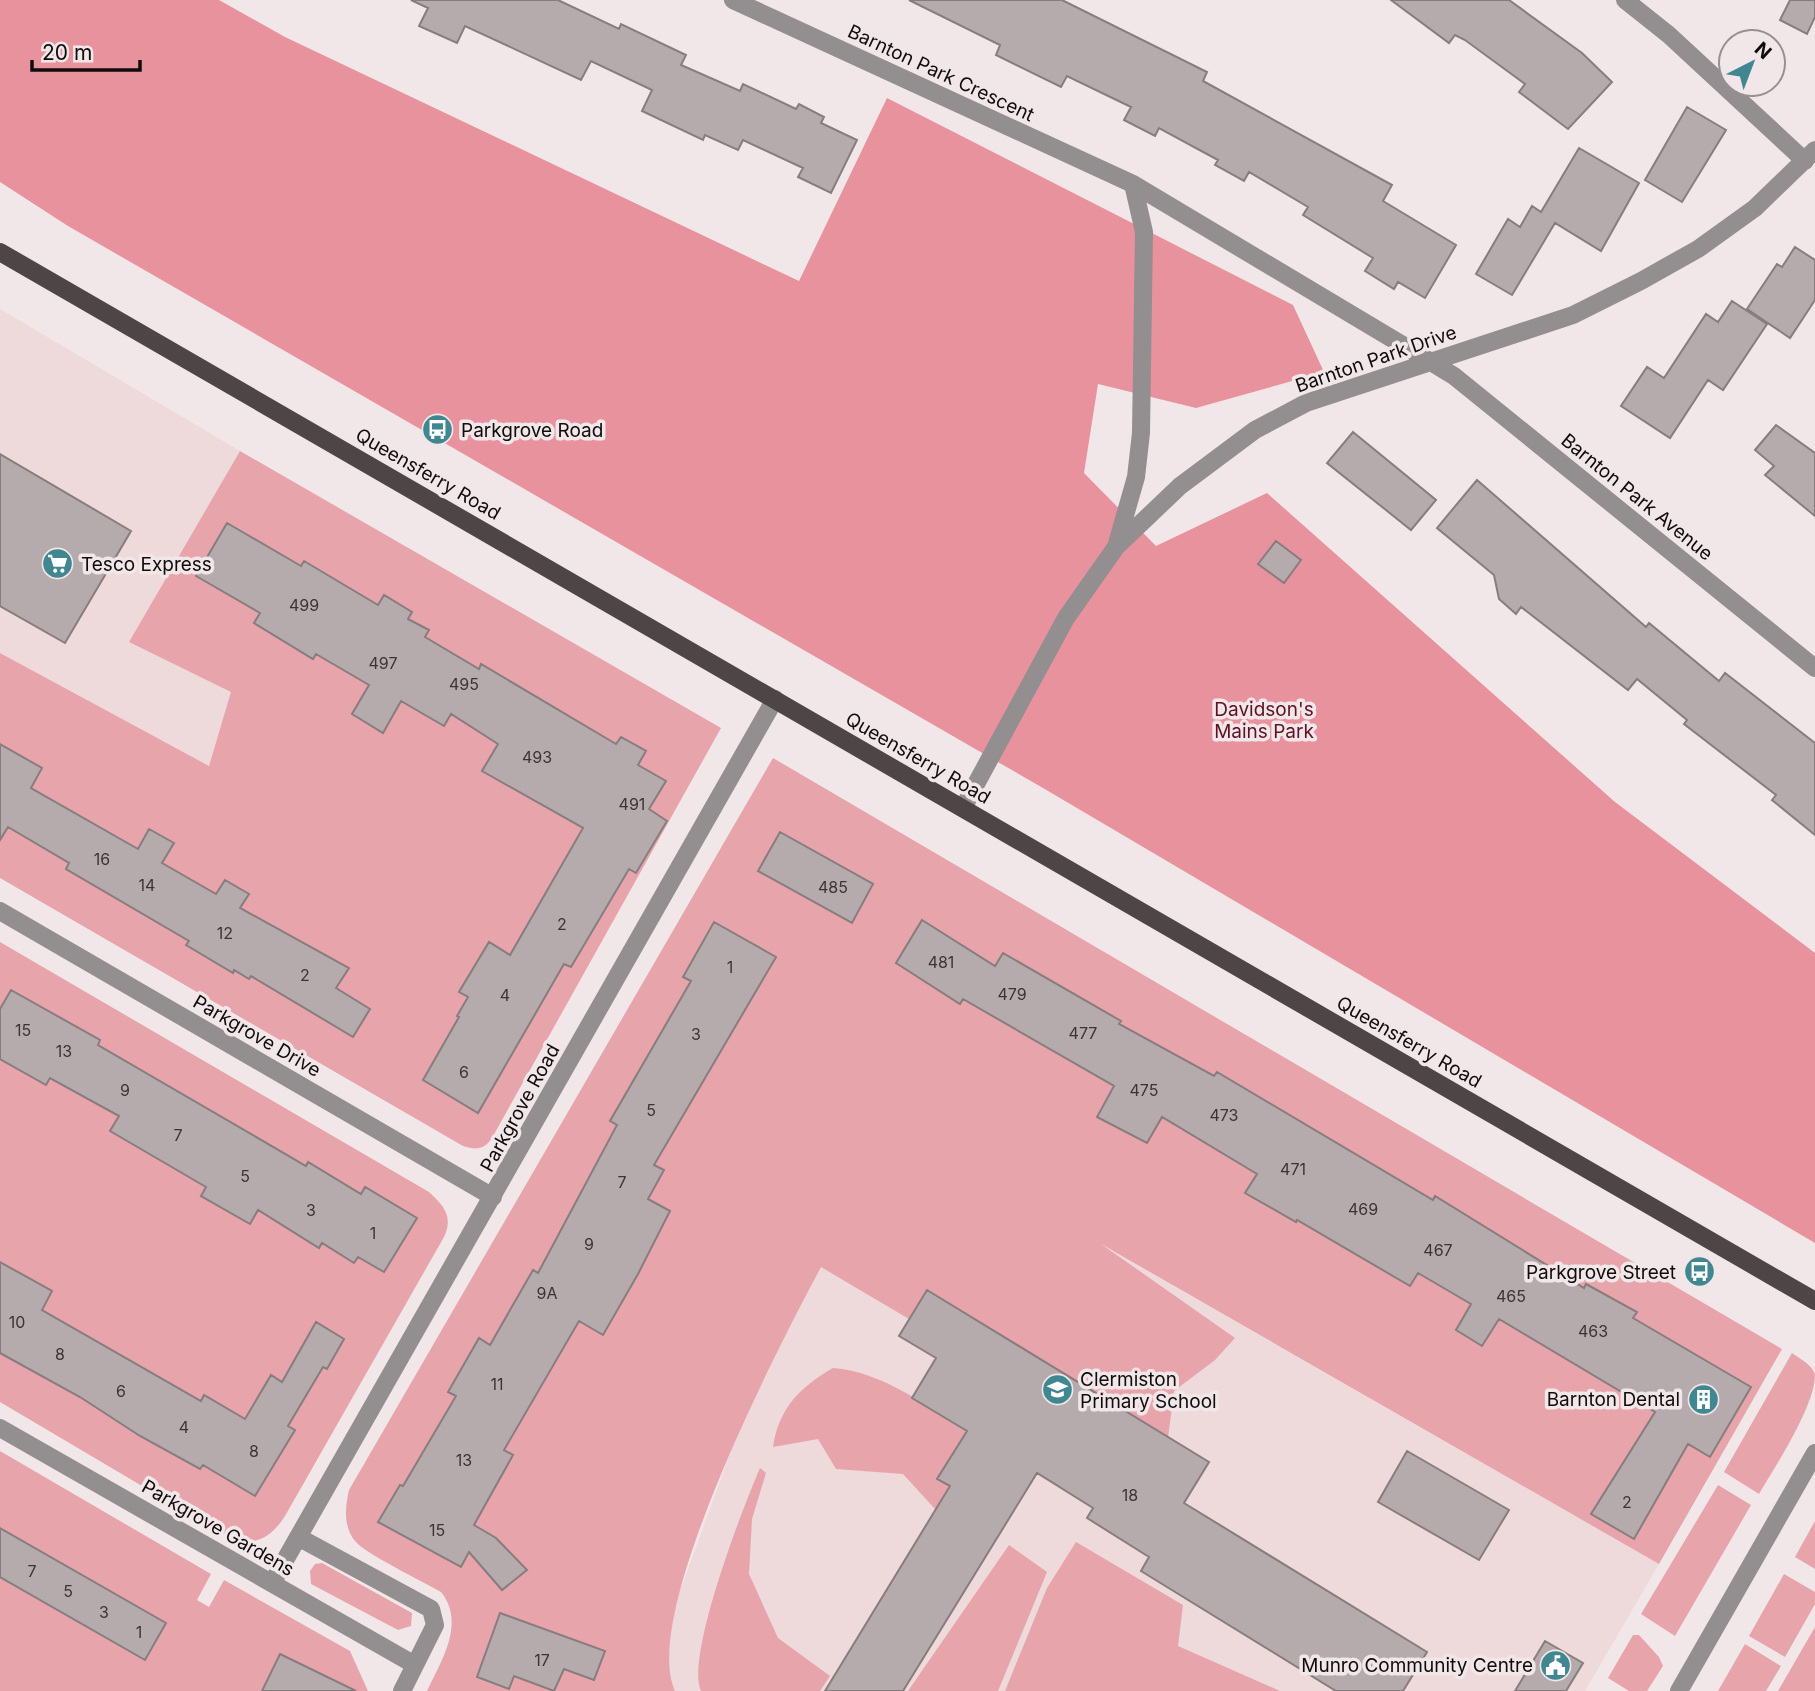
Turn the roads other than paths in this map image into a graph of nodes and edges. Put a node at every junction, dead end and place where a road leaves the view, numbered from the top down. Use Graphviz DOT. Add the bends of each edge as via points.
graph roads {
  1 [pos="733,0"];
  2 [pos="1625,0"];
  3 [pos="1810,155"];
  4 [pos="1133,184"];
  5 [pos="0,252"];
  6 [pos="1431,362"];
  7 [pos="1116,547"];
  8 [pos="1815,668"];
  9 [pos="775,699"];
  10 [pos="963,808"];
  11 [pos="0,911"];
  12 [pos="494,1197"];
  13 [pos="1815,1301"];
  14 [pos="0,1428"];
  15 [pos="1815,1453"];
  16 [pos="298,1537"];
  17 [pos="272,1583"];
  18 [pos="415,1665"];
  19 [pos="402,1691"];
  20 [pos="1679,1691"];
  1 -- 4 [label="street, Barnton Park Crescent"];
  2 -- 3 [label="street"];
  3 -- 6 [label="street, Barnton Park Drive" via="1755,208 1641,281 1573,315"];
  4 -- 6 [label="street, Barnton Park Crescent"];
  4 -- 7 [label="street" via="1144,232 1141,433 1136,477"];
  5 -- 9 [label="main road, Queensferry Road"];
  6 -- 7 [label="street, Barnton Park Drive" via="1306,403 1255,430 1181,486"];
  6 -- 8 [label="street, Barnton Park Avenue"];
  7 -- 10 [label="street, Barnton Park Drive" via="1066,618"];
  9 -- 10 [label="main road, Queensferry Road"];
  9 -- 12 [label="street, Parkgrove Road"];
  10 -- 13 [label="main road, Queensferry Road"];
  11 -- 12 [label="street, Parkgrove Drive"];
  12 -- 16 [label="street, Parkgrove Road"];
  14 -- 17 [label="street, Parkgrove Gardens"];
  15 -- 20 [label="street"];
  16 -- 17 [label="street, Parkgrove Road"];
  16 -- 18 [label="street" via="431,1609 435,1625"];
  17 -- 18 [label="street, Parkgrove Gardens"];
  18 -- 19 [label="street"];
}
